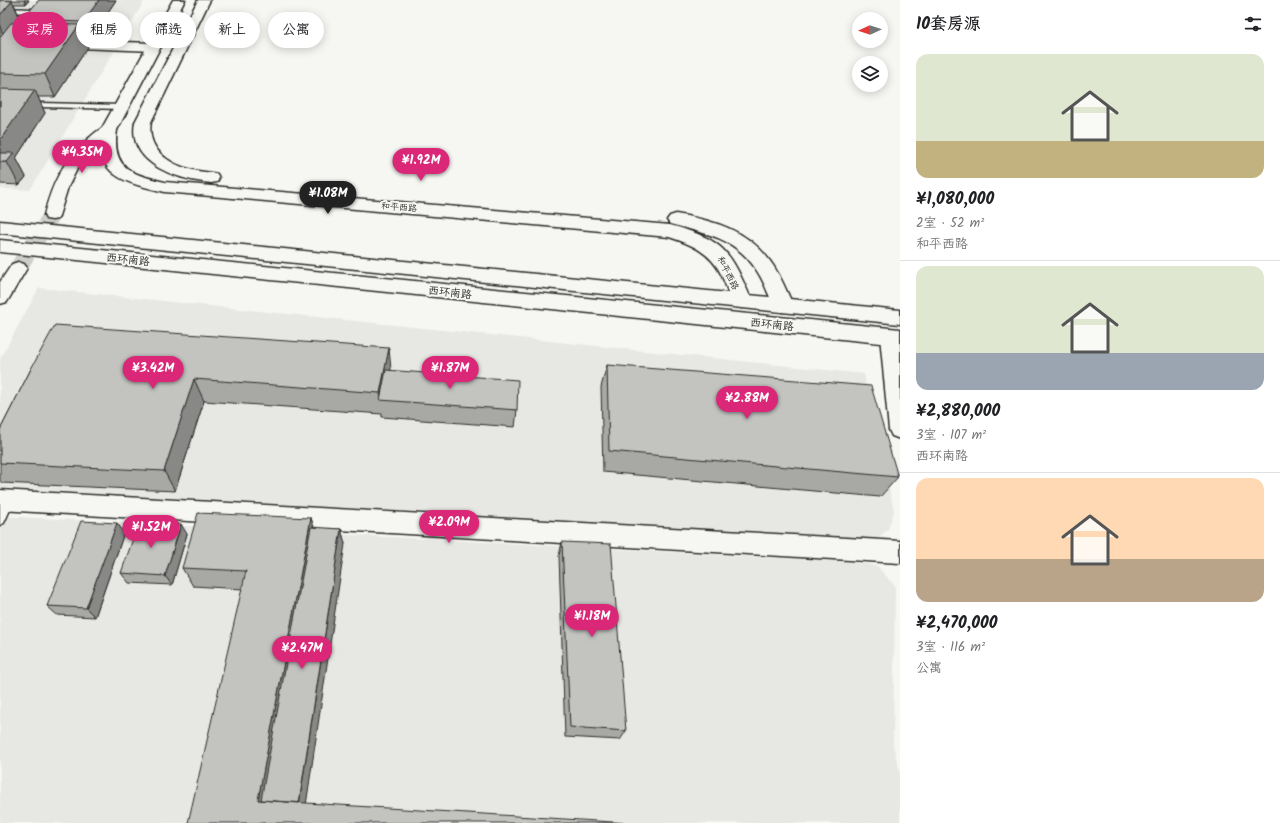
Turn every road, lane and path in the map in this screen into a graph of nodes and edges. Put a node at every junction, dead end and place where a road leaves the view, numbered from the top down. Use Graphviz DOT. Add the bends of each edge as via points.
graph roads {
  1 [pos="179,0"];
  2 [pos="204,0"];
  3 [pos="38,6"];
  4 [pos="0,10"];
  5 [pos="173,12"];
  6 [pos="68,45"];
  7 [pos="140,47"];
  8 [pos="153,48"];
  9 [pos="0,104"];
  10 [pos="121,107"];
  11 [pos="109,130"];
  12 [pos="52,215"];
  13 [pos="0,227"];
  14 [pos="0,246"];
  15 [pos="18,268"];
  16 [pos="0,297"];
  17 [pos="742,301"];
  18 [pos="783,305"];
  19 [pos="900,317"];
  20 [pos="895,337"];
  21 [pos="900,430"];
  22 [pos="3,507"];
  23 [pos="900,552"];
  1 -- 5 [label="main road, 和平西路"];
  2 -- 18 [label="main road, 和平西路" via="143,122 142,136 146,146 169,168 193,176 678,220 711,228 733,237 751,250 764,266"];
  3 -- 4 [label="lane" via="32,14"];
  6 -- 7 [label="street"];
  8 -- 10 [label="main road, 和平西路"];
  9 -- 10 [label="lane"];
  10 -- 11 [label="main road, 和平西路"];
  11 -- 12 [label="street" via="89,144 68,168 59,188"];
  11 -- 17 [label="main road, 和平西路" via="107,151 110,161 127,176 165,187 670,231 689,236 718,253"];
  13 -- 17 [label="main road, 西环南路"];
  14 -- 20 [label="main road, 西环南路"];
  15 -- 16 [label="street"];
  17 -- 18 [label="main road, 西环南路"];
  18 -- 19 [label="main road, 西环南路"];
  20 -- 21 [label="street"];
  22 -- 23 [label="street"];
}
